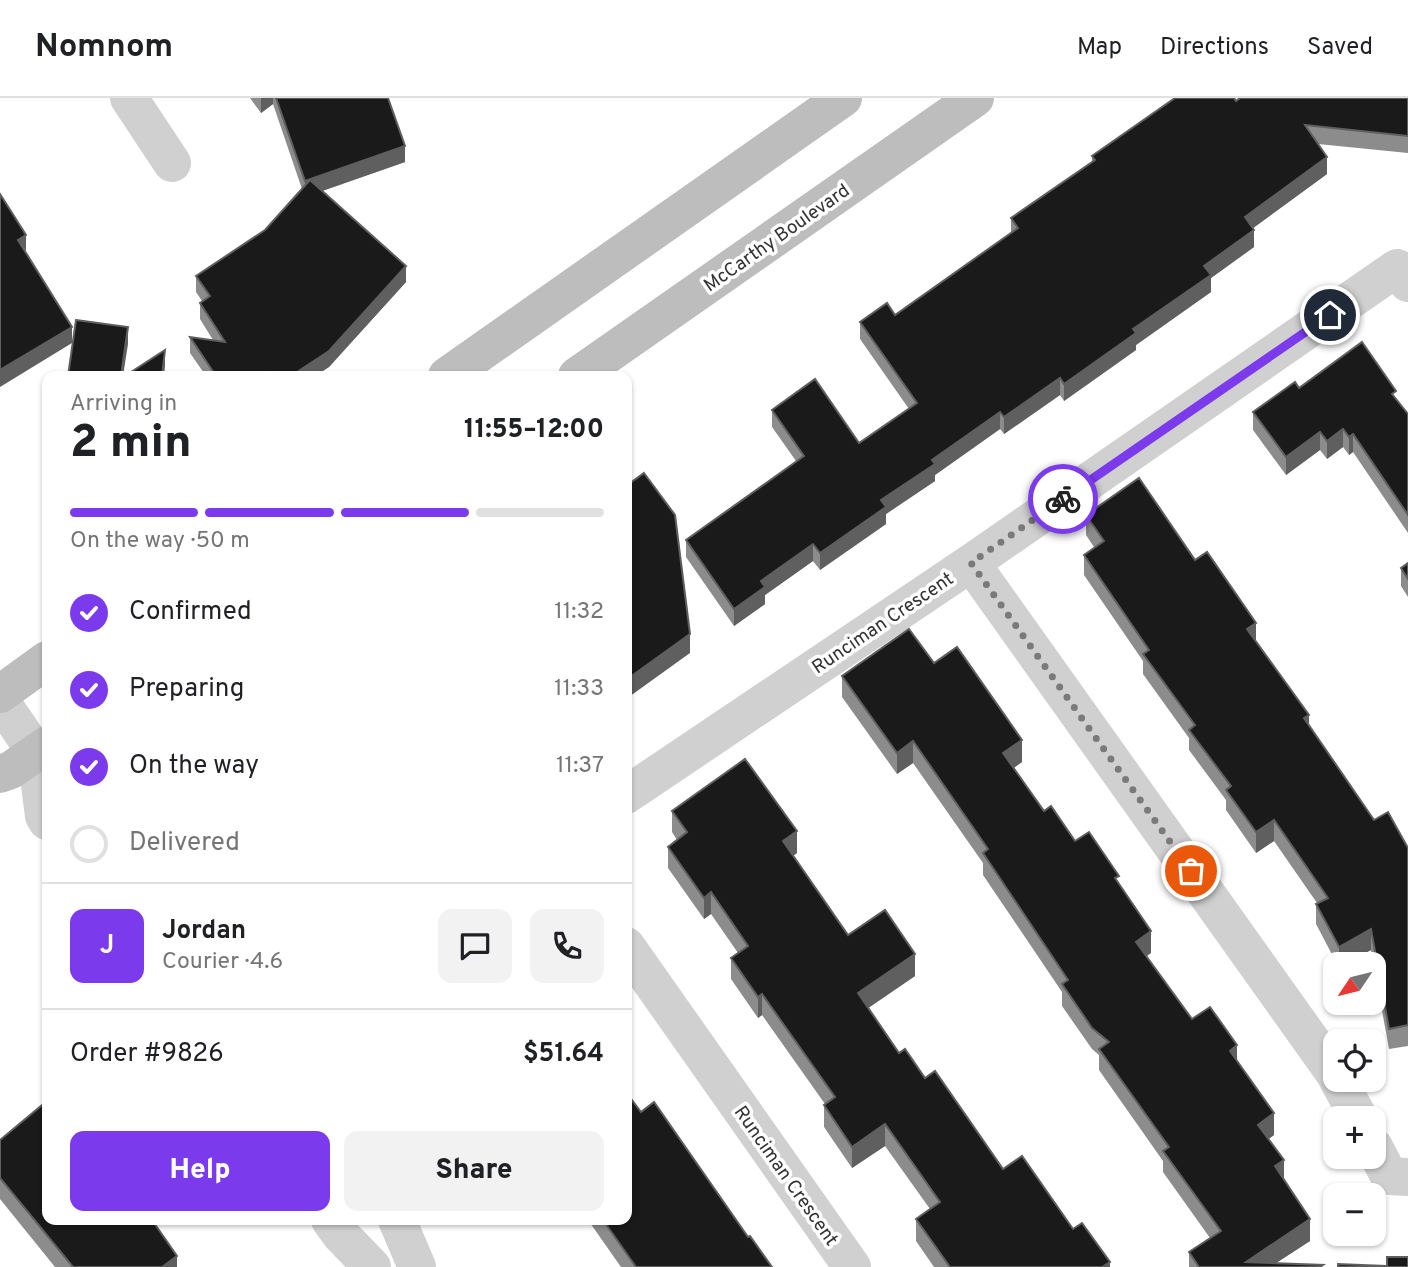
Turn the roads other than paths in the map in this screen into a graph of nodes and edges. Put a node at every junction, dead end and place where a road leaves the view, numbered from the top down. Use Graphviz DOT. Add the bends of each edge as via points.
graph roads {
  1 [pos="129,98"];
  2 [pos="843,98"];
  3 [pos="975,98"];
  4 [pos="172,163"];
  5 [pos="1408,283"];
  6 [pos="454,371"];
  7 [pos="584,371"];
  8 [pos="971,563"];
  9 [pos="42,664"];
  10 [pos="0,694"];
  11 [pos="0,700"];
  12 [pos="42,750"];
  13 [pos="42,753"];
  14 [pos="0,774"];
  15 [pos="632,790"];
  16 [pos="632,955"];
  17 [pos="1323,1057"];
  18 [pos="1386,1169"];
  19 [pos="1408,1177"];
  20 [pos="334,1225"];
  21 [pos="399,1225"];
  22 [pos="372,1267"];
  23 [pos="418,1267"];
  24 [pos="852,1267"];
  1 -- 4 [label="street"];
  2 -- 6 [label="main road"];
  3 -- 7 [label="main road, McCarthy Boulevard"];
  5 -- 8 [label="street, Runciman Crescent" via="1398,268"];
  8 -- 15 [label="street, Runciman Crescent"];
  8 -- 17 [label="street"];
  9 -- 10 [label="main road"];
  11 -- 12 [label="street"];
  13 -- 14 [label="main road"];
  16 -- 24 [label="street, Runciman Crescent"];
  18 -- 19 [label="street" via="1390,1177"];
  20 -- 22 [label="street"];
  21 -- 23 [label="street"];
}
